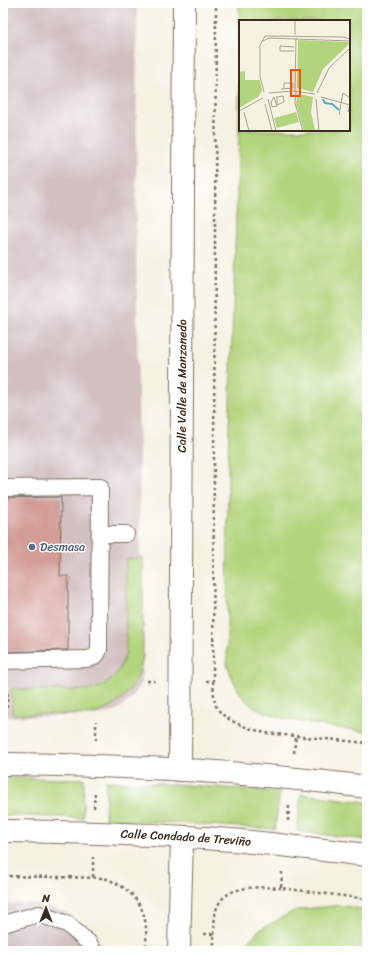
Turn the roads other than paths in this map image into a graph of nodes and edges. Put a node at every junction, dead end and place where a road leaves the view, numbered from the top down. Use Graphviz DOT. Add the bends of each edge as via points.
graph roads {
  1 [pos="184,3"];
  2 [pos="3,488"];
  3 [pos="100,534"];
  4 [pos="126,534"];
  5 [pos="3,661"];
  6 [pos="3,764"];
  7 [pos="180,770"];
  8 [pos="367,787"];
  9 [pos="3,831"];
  10 [pos="182,837"];
  11 [pos="367,855"];
  12 [pos="3,924"];
  13 [pos="93,951"];
  14 [pos="179,951"];
  1 -- 7 [label="street, Calle Valle de Manzanedo"];
  2 -- 3 [label="lane" via="100,487"];
  3 -- 4 [label="lane"];
  3 -- 5 [label="lane" via="99,649 94,658"];
  6 -- 7 [label="street" via="95,765"];
  7 -- 8 [label="street" via="292,778"];
  9 -- 10 [label="street, Calle Condado de Treviño" via="94,832"];
  10 -- 11 [label="street, Calle Condado de Treviño"];
  10 -- 14 [label="street"];
  12 -- 13 [label="lane" via="39,914 68,924"];
}
